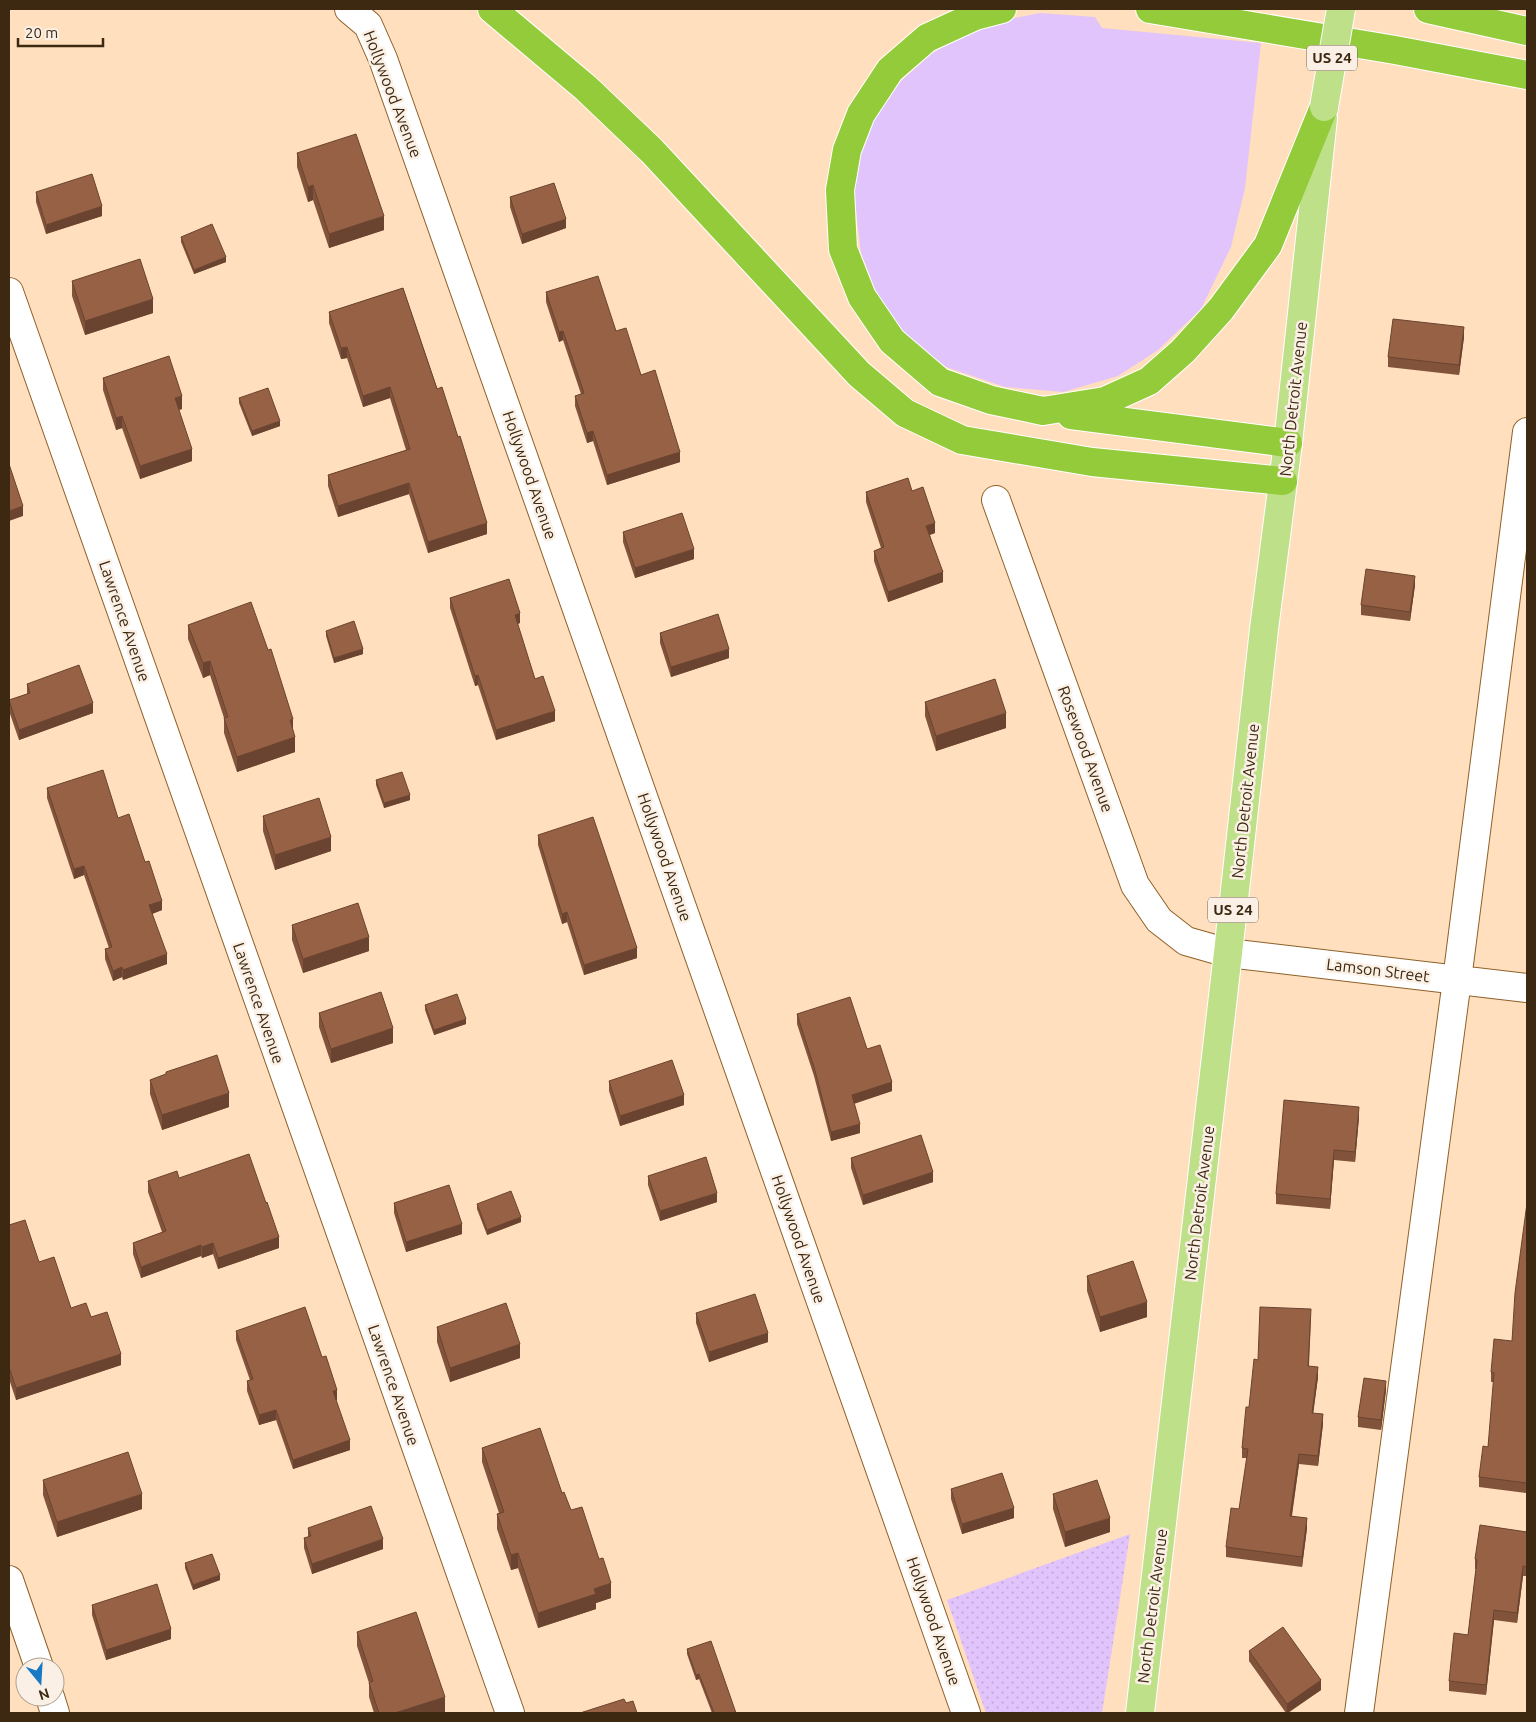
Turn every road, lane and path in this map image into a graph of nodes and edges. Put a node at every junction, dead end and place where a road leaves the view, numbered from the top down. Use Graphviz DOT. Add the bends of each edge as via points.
graph roads {
  1 [pos="349,9"];
  2 [pos="492,9"];
  3 [pos="1002,9"];
  4 [pos="1150,9"];
  5 [pos="1341,9"];
  6 [pos="1428,9"];
  7 [pos="1527,31"];
  8 [pos="1527,75"];
  9 [pos="1324,107"];
  10 [pos="9,292"];
  11 [pos="1043,412"];
  12 [pos="1527,432"];
  13 [pos="1288,443"];
  14 [pos="1284,481"];
  15 [pos="996,500"];
  16 [pos="1228,953"];
  17 [pos="1457,980"];
  18 [pos="1527,988"];
  19 [pos="9,1580"];
  20 [pos="36,1657"];
  21 [pos="510,1713"];
  22 [pos="966,1713"];
  23 [pos="1140,1713"];
  24 [pos="1358,1713"];
  1 -- 22 [label="street, Hollywood Avenue" via="368,25 383,59"];
  2 -- 14 [label="highway" via="586,88 652,151 859,374 905,414 962,440 1092,462"];
  3 -- 11 [label="highway" via="975,16 927,38 890,70 860,114 847,150 840,190 843,248 862,297 892,341 940,382 991,400"];
  4 -- 8 [label="highway"];
  5 -- 9 [label="main road, North Detroit Avenue / US 24, bridge"];
  6 -- 7 [label="highway"];
  9 -- 11 [label="highway" via="1268,245 1221,309 1183,351 1148,381 1105,401"];
  9 -- 13 [label="main road, North Detroit Avenue / US 24"];
  10 -- 21 [label="street, Lawrence Avenue"];
  11 -- 13 [label="highway"];
  12 -- 17 [label="street"];
  13 -- 14 [label="main road, North Detroit Avenue / US 24"];
  14 -- 16 [label="main road, North Detroit Avenue / US 24"];
  15 -- 16 [label="street, Rosewood Avenue" via="1135,885 1159,920 1186,941"];
  16 -- 17 [label="street, Lamson Street"];
  16 -- 23 [label="main road, North Detroit Avenue / US 24"];
  17 -- 18 [label="street, Lamson Street"];
  17 -- 24 [label="street"];
  19 -- 20 [label="street"];
}
